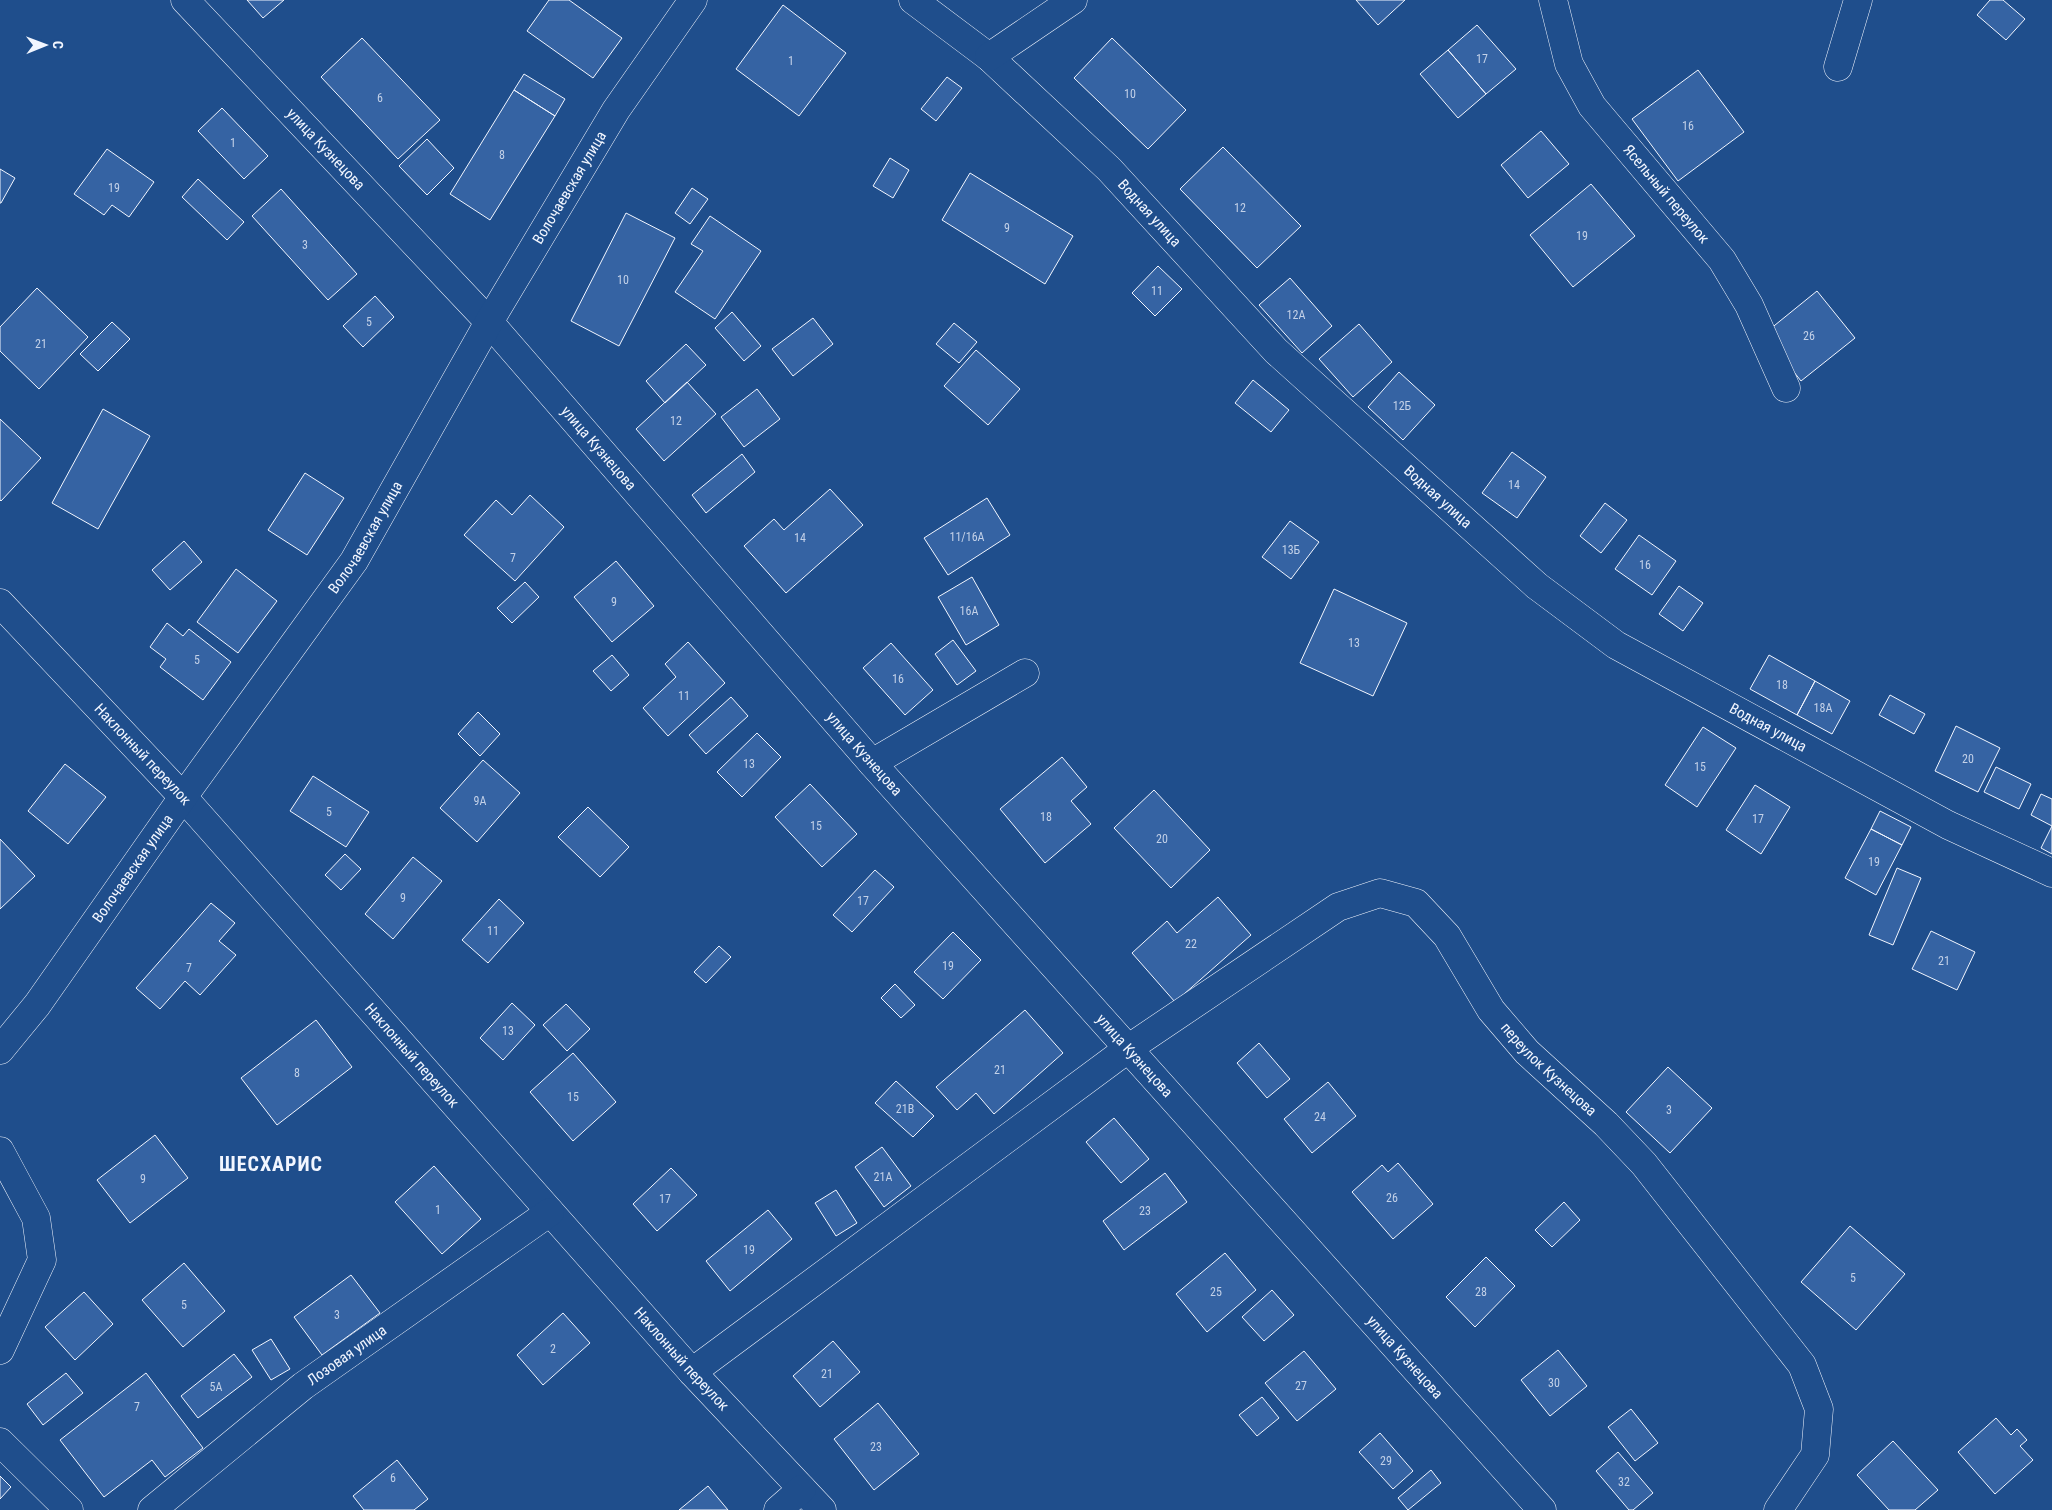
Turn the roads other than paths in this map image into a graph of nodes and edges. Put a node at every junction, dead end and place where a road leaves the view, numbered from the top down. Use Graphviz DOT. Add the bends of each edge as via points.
graph roads {
  1 [pos="186,0"];
  2 [pos="693,0"];
  3 [pos="913,0"];
  4 [pos="1073,0"];
  5 [pos="1552,0"];
  6 [pos="1858,0"];
  7 [pos="989,56"];
  8 [pos="1838,67"];
  9 [pos="489,322"];
  10 [pos="1786,388"];
  11 [pos="0,603"];
  12 [pos="1025,673"];
  13 [pos="872,763"];
  14 [pos="183,797"];
  15 [pos="2052,873"];
  16 [pos="1129,1048"];
  17 [pos="0,1050"];
  18 [pos="0,1151"];
  19 [pos="550,1212"];
  20 [pos="0,1350"];
  21 [pos="692,1372"];
  22 [pos="0,1442"];
  23 [pos="802,1489"];
  24 [pos="69,1510"];
  25 [pos="152,1510"];
  26 [pos="778,1510"];
  27 [pos="822,1510"];
  28 [pos="1542,1510"];
  29 [pos="1778,1510"];
  1 -- 9 [label="street, улица Кузнецова"];
  2 -- 9 [label="street, Волочаевская улица" via="616,110"];
  3 -- 7 [label="street, Водная улица"];
  4 -- 7 [label="street"];
  5 -- 10 [label="street, Ясельный переулок" via="1569,64 1592,106 1722,260 1749,305"];
  6 -- 8 [label="street"];
  7 -- 15 [label="street, Водная улица" via="1109,169 1276,351 1537,586 1616,645 1948,825"];
  9 -- 13 [label="street, улица Кузнецова"];
  9 -- 14 [label="street, Волочаевская улица" via="354,561"];
  11 -- 14 [label="street, Наклонный переулок"];
  12 -- 13 [label="street"];
  13 -- 16 [label="street, улица Кузнецова"];
  14 -- 17 [label="street, Волочаевская улица" via="37,1005"];
  14 -- 19 [label="street, Наклонный переулок"];
  16 -- 21 [label="street, переулок Кузнецова"];
  16 -- 28 [label="street, улица Кузнецова"];
  16 -- 29 [label="street, переулок Кузнецова" via="1338,907 1380,893 1416,904 1447,936 1491,1010 1527,1052 1606,1124 1644,1164 1802,1365 1819,1409 1816,1455"];
  18 -- 20 [label="street" via="36,1218 42,1260"];
  19 -- 21 [label="street, Наклонный переулок"];
  19 -- 25 [label="street, Лозовая улица" via="303,1386"];
  21 -- 23 [label="street, Наклонный переулок"];
  22 -- 24 [label="street"];
  23 -- 26 [label="street"];
  23 -- 27 [label="street, Наклонный переулок"];
}
